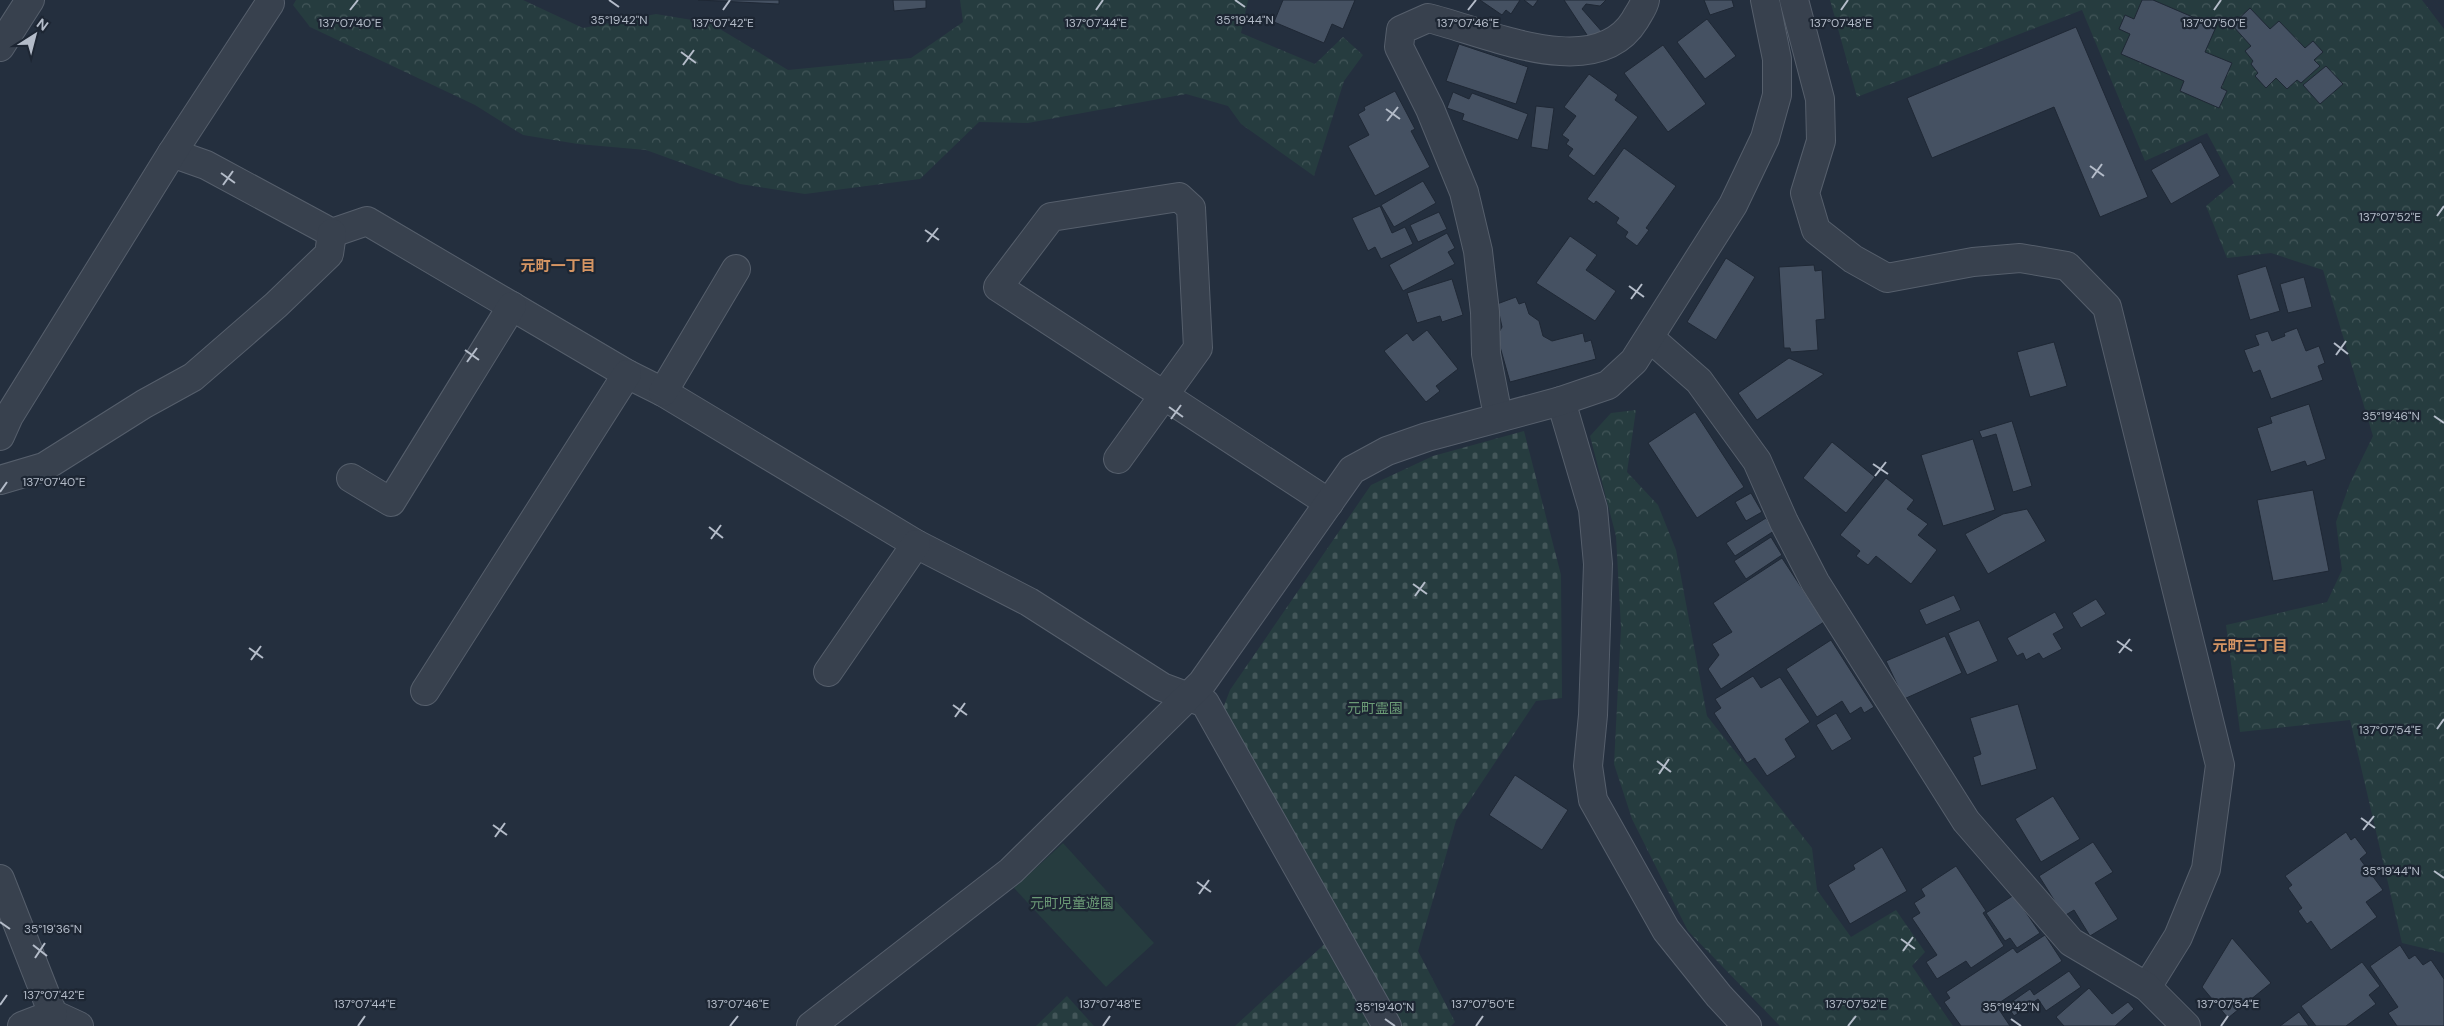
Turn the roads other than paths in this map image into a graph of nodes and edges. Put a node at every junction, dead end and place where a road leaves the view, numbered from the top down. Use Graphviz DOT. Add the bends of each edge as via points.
graph roads {
  1 [pos="30,0"];
  2 [pos="1645,0"];
  3 [pos="1765,0"];
  4 [pos="1794,0"];
  5 [pos="270,3"];
  6 [pos="0,47"];
  7 [pos="172,153"];
  8 [pos="332,233"];
  9 [pos="736,268"];
  10 [pos="512,306"];
  11 [pos="1650,338"];
  12 [pos="627,374"];
  13 [pos="663,392"];
  14 [pos="1164,394"];
  15 [pos="1561,401"];
  16 [pos="1498,416"];
  17 [pos="3,421"];
  18 [pos="1118,459"];
  19 [pos="351,478"];
  20 [pos="0,480"];
  21 [pos="1329,504"];
  22 [pos="916,544"];
  23 [pos="828,672"];
  24 [pos="425,691"];
  25 [pos="1188,695"];
  26 [pos="0,879"];
  27 [pos="2147,987"];
  28 [pos="53,1014"];
  29 [pos="22,1026"];
  30 [pos="79,1026"];
  31 [pos="812,1026"];
  32 [pos="1387,1026"];
  33 [pos="1747,1026"];
  34 [pos="2186,1026"];
  1 -- 6 [label="street"];
  2 -- 16 [label="street" via="1628,31 1600,49 1559,53 1428,18 1401,30 1399,47 1430,109 1464,192 1478,251 1486,354"];
  3 -- 11 [label="street" via="1777,60 1776,95 1765,138 1733,205"];
  4 -- 27 [label="street" via="1820,99 1821,141 1805,193 1816,230 1853,259 1887,278 1973,262 2020,258 2067,266 2107,307 2220,765 2206,869 2178,937"];
  5 -- 7 [label="street"];
  7 -- 8 [label="street" via="206,165"];
  7 -- 17 [label="street"];
  8 -- 10 [label="street" via="367,221"];
  8 -- 20 [label="street" via="329,254 193,377 44,466"];
  9 -- 13 [label="street"];
  10 -- 12 [label="street"];
  10 -- 19 [label="street" via="391,502"];
  11 -- 15 [label="street" via="1634,361 1608,385"];
  11 -- 27 [label="street" via="1699,380 1757,461 1815,582 1966,821 2071,942"];
  12 -- 13 [label="street"];
  12 -- 24 [label="street"];
  13 -- 22 [label="street"];
  14 -- 14 [label="street" via="998,287 1051,217 1179,197 1191,208 1198,348"];
  14 -- 18 [label="street"];
  14 -- 21 [label="street"];
  15 -- 16 [label="street"];
  15 -- 33 [label="street" via="1593,509 1598,564 1588,766 1593,800 1666,930"];
  16 -- 21 [label="street" via="1427,436 1352,470"];
  21 -- 25 [label="street" via="1202,683"];
  22 -- 23 [label="street"];
  22 -- 25 [label="street" via="1029,602 1162,686"];
  25 -- 31 [label="street" via="1012,871"];
  25 -- 32 [label="street" via="1205,703"];
  26 -- 28 [label="street"];
  27 -- 34 [label="street"];
  28 -- 29 [label="street"];
  28 -- 30 [label="street"];
}
